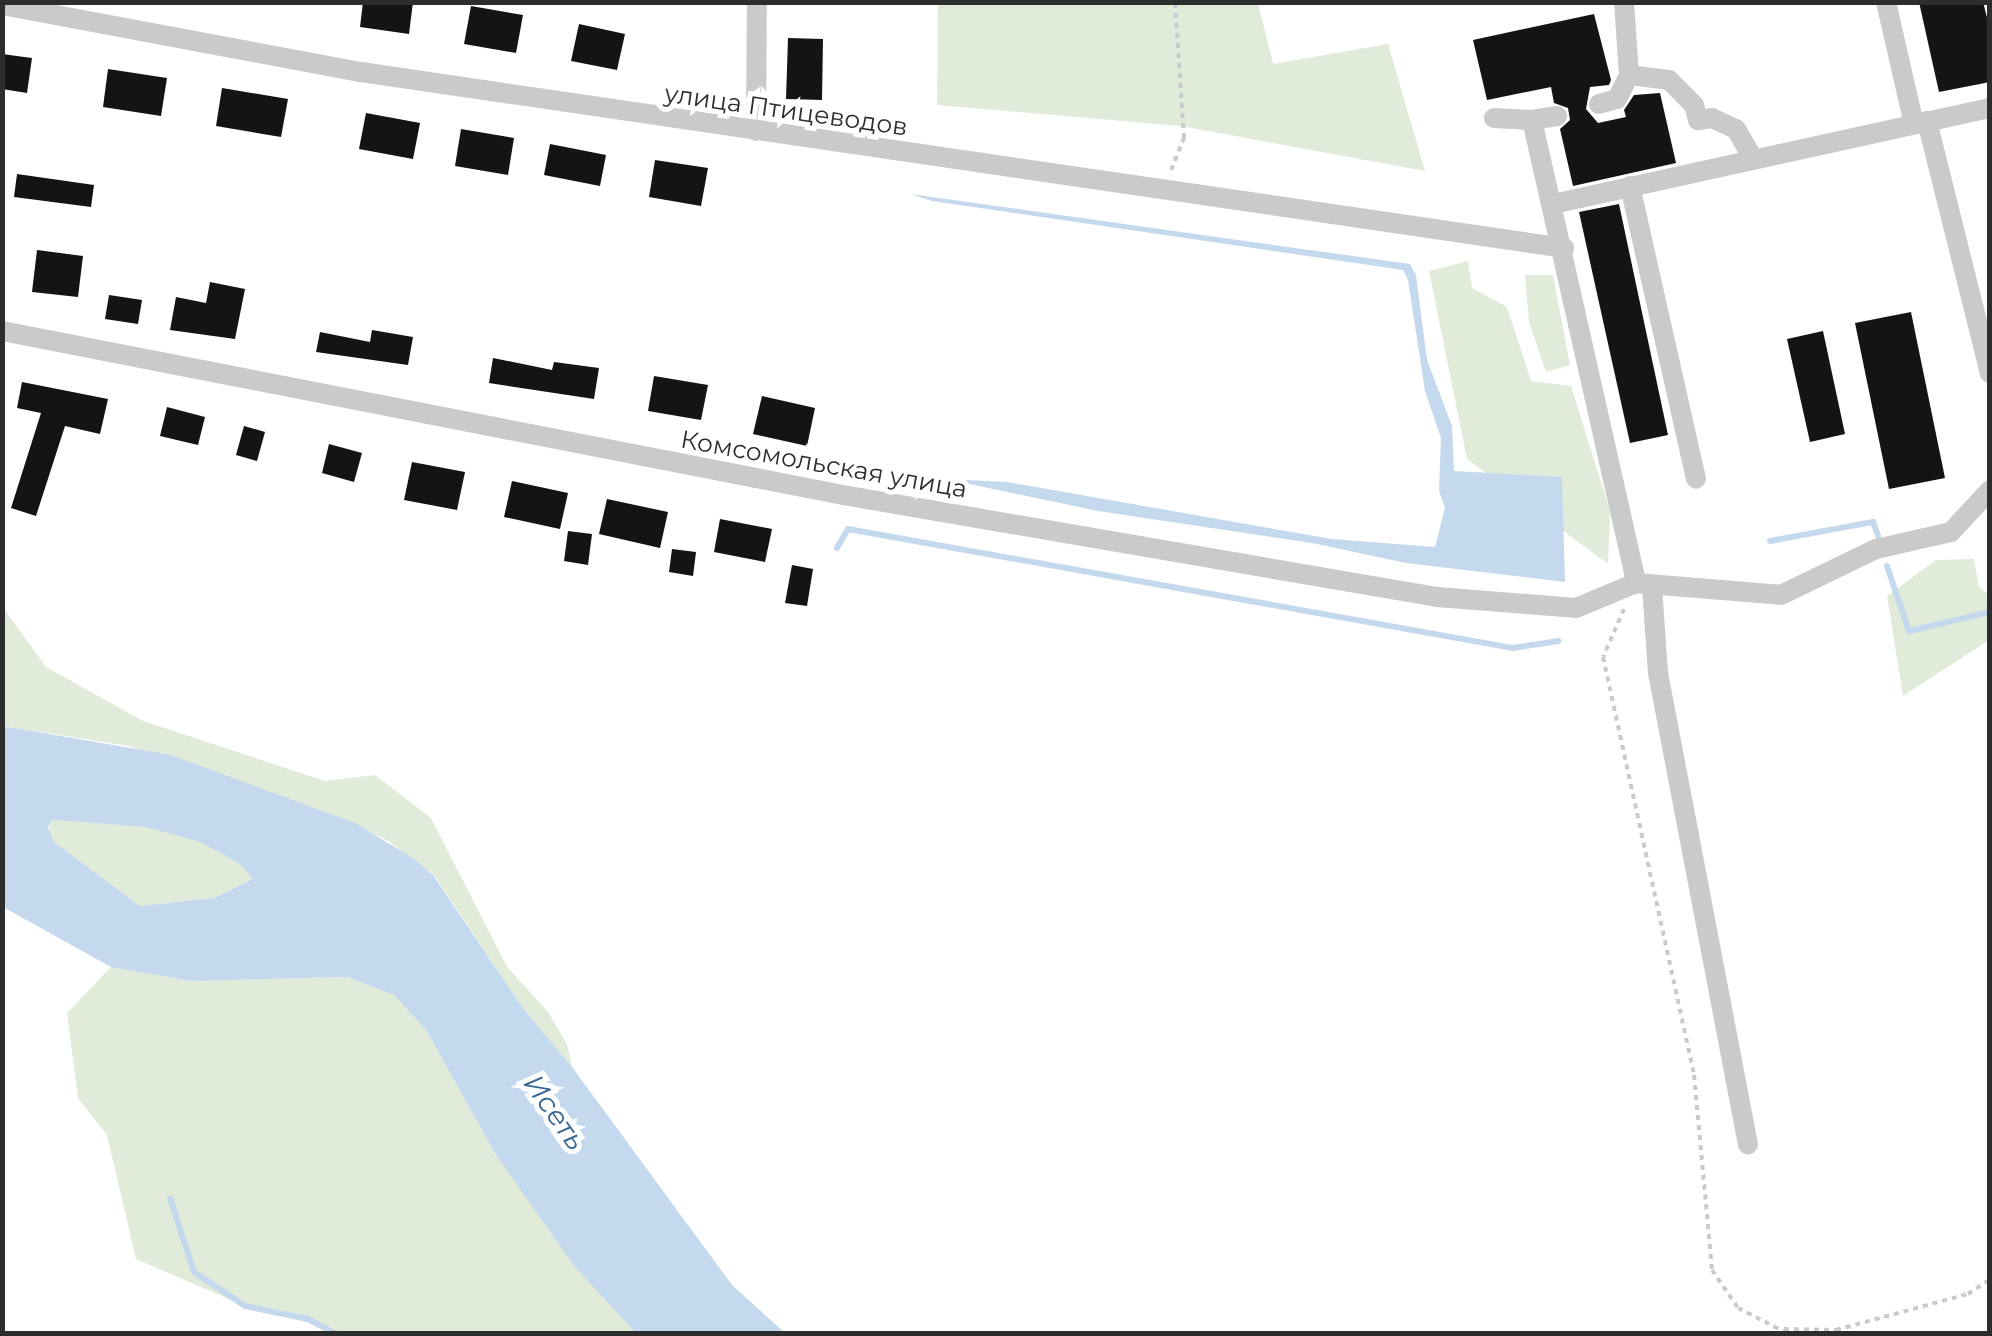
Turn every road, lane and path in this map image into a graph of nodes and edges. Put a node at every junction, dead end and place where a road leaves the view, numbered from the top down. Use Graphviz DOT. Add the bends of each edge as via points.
graph roads {
  1 [pos="756,2"];
  2 [pos="1175,2"];
  3 [pos="1624,2"];
  4 [pos="1886,2"];
  5 [pos="2,6"];
  6 [pos="1629,75"];
  7 [pos="1599,104"];
  8 [pos="1990,108"];
  9 [pos="1557,116"];
  10 [pos="1494,118"];
  11 [pos="1532,120"];
  12 [pos="1920,123"];
  13 [pos="756,131"];
  14 [pos="1752,157"];
  15 [pos="1630,186"];
  16 [pos="1162,190"];
  17 [pos="1553,204"];
  18 [pos="1564,248"];
  19 [pos="2,331"];
  20 [pos="1990,373"];
  21 [pos="1696,480"];
  22 [pos="1990,490"];
  23 [pos="1644,585"];
  24 [pos="1748,1144"];
  25 [pos="1990,1279"];
  26 [pos="1787,1331"];
  1 -- 13 [label="street"];
  2 -- 16 [label="path" via="1184,138"];
  3 -- 6 [label="street"];
  4 -- 12 [label="street"];
  5 -- 13 [label="street, улица Птицеводов" via="361,72"];
  6 -- 7 [label="street" via="1617,99"];
  6 -- 14 [label="street" via="1669,80 1694,105 1698,120 1712,118 1736,130"];
  8 -- 12 [label="street"];
  9 -- 11 [label="street"];
  10 -- 11 [label="street"];
  11 -- 17 [label="street"];
  12 -- 14 [label="street"];
  12 -- 20 [label="street"];
  13 -- 16 [label="street, улица Птицеводов"];
  14 -- 15 [label="street"];
  15 -- 17 [label="street"];
  15 -- 21 [label="street"];
  16 -- 18 [label="street, улица Птицеводов"];
  17 -- 18 [label="street"];
  18 -- 23 [label="street"];
  19 -- 23 [label="street, Комсомольская улица" via="843,495 1437,597 1576,608"];
  22 -- 23 [label="street" via="1951,532 1876,549 1781,595"];
  23 -- 24 [label="street"];
  23 -- 26 [label="path" via="1603,657 1694,1075 1712,1270 1738,1308"];
  25 -- 26 [label="path" via="1968,1294 1836,1330"];
}
